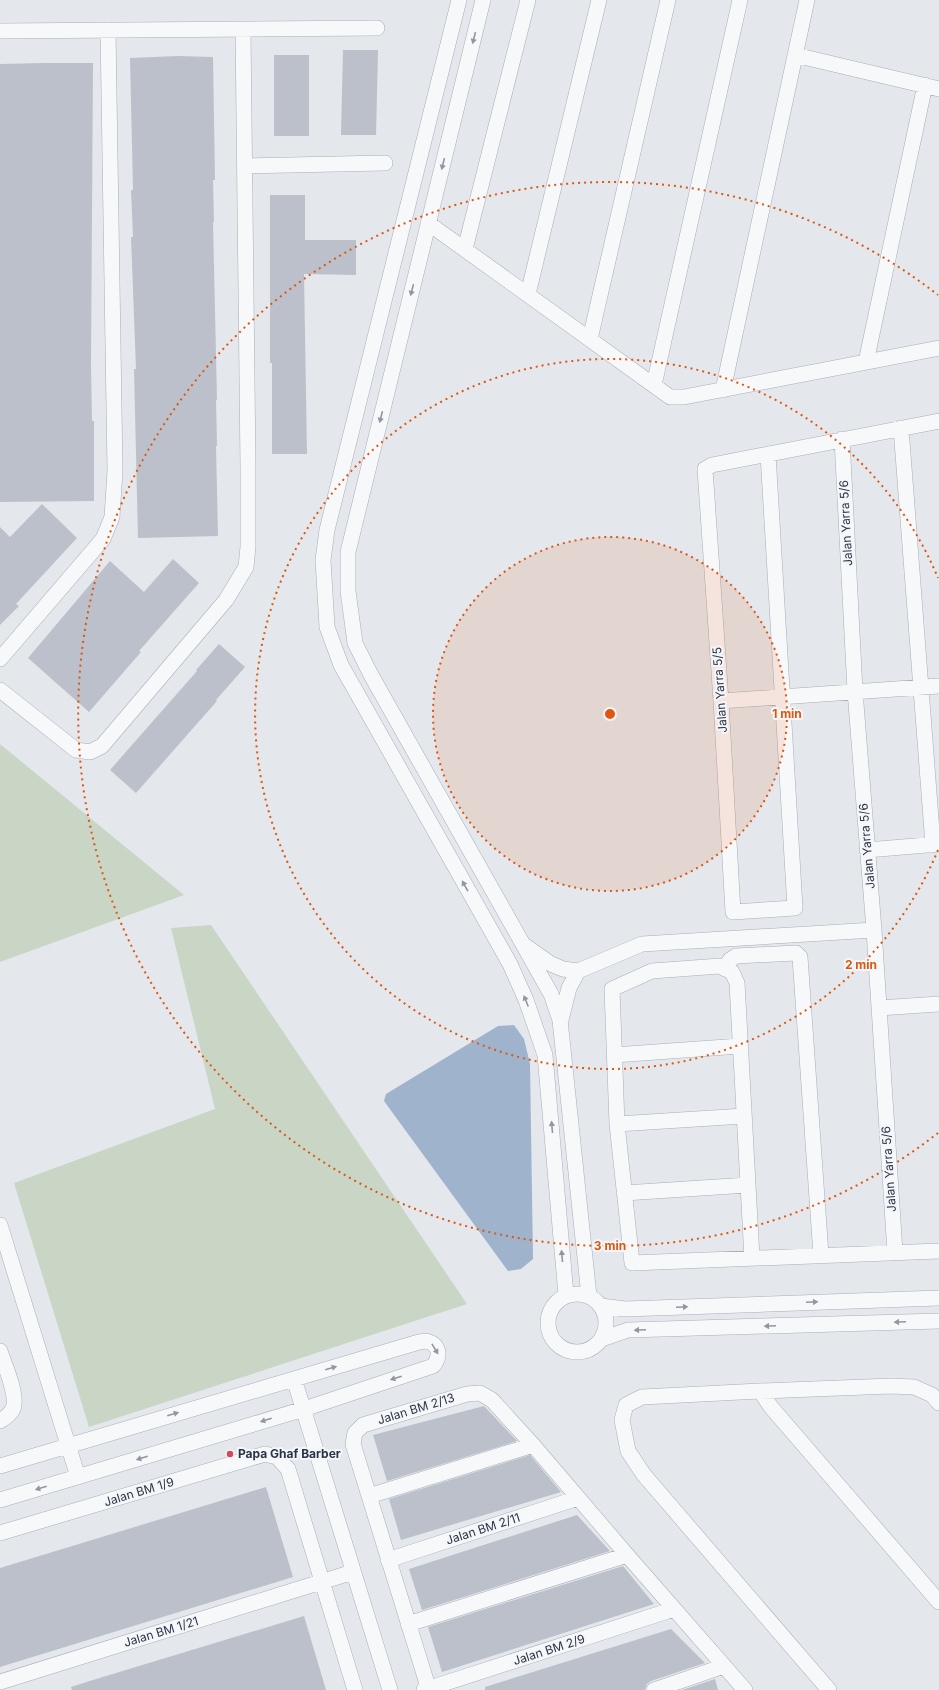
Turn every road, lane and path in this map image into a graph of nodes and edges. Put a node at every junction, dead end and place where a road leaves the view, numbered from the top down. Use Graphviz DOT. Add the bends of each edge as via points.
graph roads {
  1 [pos="460,0"];
  2 [pos="483,0"];
  3 [pos="528,0"];
  4 [pos="598,0"];
  5 [pos="668,0"];
  6 [pos="740,0"];
  7 [pos="807,0"];
  8 [pos="377,28"];
  9 [pos="108,30"];
  10 [pos="243,30"];
  11 [pos="0,31"];
  12 [pos="795,55"];
  13 [pos="932,87"];
  14 [pos="385,163"];
  15 [pos="245,166"];
  16 [pos="428,223"];
  17 [pos="466,249"];
  18 [pos="528,294"];
  19 [pos="590,339"];
  20 [pos="939,348"];
  21 [pos="866,362"];
  22 [pos="654,385"];
  23 [pos="722,390"];
  24 [pos="939,420"];
  25 [pos="901,428"];
  26 [pos="842,439"];
  27 [pos="768,454"];
  28 [pos="0,659"];
  29 [pos="939,686"];
  30 [pos="921,687"];
  31 [pos="0,690"];
  32 [pos="855,691"];
  33 [pos="782,696"];
  34 [pos="721,701"];
  35 [pos="936,845"];
  36 [pos="867,850"];
  37 [pos="874,930"];
  38 [pos="524,945"];
  39 [pos="725,969"];
  40 [pos="578,971"];
  41 [pos="939,1004"];
  42 [pos="879,1008"];
  43 [pos="560,1026"];
  44 [pos="740,1046"];
  45 [pos="614,1055"];
  46 [pos="744,1116"];
  47 [pos="617,1124"];
  48 [pos="748,1185"];
  49 [pos="624,1193"];
  50 [pos="0,1225"];
  51 [pos="895,1252"];
  52 [pos="939,1252"];
  53 [pos="822,1255"];
  54 [pos="752,1258"];
  55 [pos="566,1295"];
  56 [pos="589,1296"];
  57 [pos="939,1298"];
  58 [pos="601,1306"];
  59 [pos="939,1321"];
  60 [pos="602,1339"];
  61 [pos="0,1351"];
  62 [pos="294,1379"];
  63 [pos="760,1391"];
  64 [pos="939,1403"];
  65 [pos="304,1409"];
  66 [pos="5,1418"];
  67 [pos="68,1445"];
  68 [pos="533,1445"];
  69 [pos="0,1466"];
  70 [pos="78,1477"];
  71 [pos="369,1496"];
  72 [pos="578,1498"];
  73 [pos="0,1500"];
  74 [pos="0,1533"];
  75 [pos="627,1555"];
  76 [pos="388,1560"];
  77 [pos="353,1572"];
  78 [pos="322,1582"];
  79 [pos="939,1602"];
  80 [pos="674,1609"];
  81 [pos="408,1624"];
  82 [pos="724,1666"];
  83 [pos="0,1682"];
  84 [pos="355,1690"];
  85 [pos="390,1690"];
  86 [pos="427,1690"];
  87 [pos="654,1690"];
  88 [pos="745,1690"];
  89 [pos="829,1690"];
  55 -- 1 [label="street, one-way" via="546,1055 510,964 341,665 327,627 323,560 327,530"];
  2 -- 16 [label="street, one-way"];
  3 -- 17 [label="street"];
  4 -- 18 [label="street"];
  5 -- 19 [label="street"];
  6 -- 22 [label="street"];
  7 -- 12 [label="street"];
  8 -- 10 [label="street"];
  9 -- 10 [label="street"];
  9 -- 11 [label="street"];
  9 -- 28 [label="street" via="115,471 112,517 103,539"];
  10 -- 15 [label="street"];
  12 -- 13 [label="street"];
  12 -- 23 [label="street"];
  13 -- 21 [label="street"];
  14 -- 15 [label="street"];
  15 -- 31 [label="street" via="248,466 246,567 226,600 102,746 90,752 76,750"];
  16 -- 17 [label="street"];
  16 -- 38 [label="street, one-way" via="348,552 348,592 355,643 361,656"];
  17 -- 18 [label="street"];
  18 -- 19 [label="street"];
  19 -- 22 [label="street"];
  20 -- 21 [label="street"];
  21 -- 23 [label="street"];
  22 -- 23 [label="street" via="670,397 684,398"];
  24 -- 25 [label="street"];
  25 -- 26 [label="street"];
  25 -- 30 [label="street"];
  26 -- 27 [label="street"];
  26 -- 32 [label="street, Jalan Yarra 5/6"];
  27 -- 33 [label="street"];
  27 -- 34 [label="street, Jalan Yarra 5/5" via="712,465 705,469"];
  29 -- 30 [label="street"];
  30 -- 32 [label="street"];
  30 -- 35 [label="street"];
  32 -- 33 [label="street"];
  32 -- 36 [label="street, Jalan Yarra 5/6"];
  33 -- 34 [label="street"];
  33 -- 34 [label="street, Jalan Yarra 5/5" via="795,908 733,912"];
  35 -- 36 [label="street"];
  36 -- 37 [label="street, Jalan Yarra 5/6"];
  37 -- 40 [label="street" via="642,944"];
  37 -- 42 [label="street, Jalan Yarra 5/6"];
  38 -- 40 [label="street" via="551,964"];
  38 -- 43 [label="street" via="551,994"];
  39 -- 44 [label="street" via="732,972 737,983"];
  39 -- 45 [label="street" via="720,966 652,971 612,989"];
  39 -- 53 [label="street" via="736,956 796,953 800,957"];
  40 -- 43 [label="street" via="564,1003"];
  41 -- 42 [label="street"];
  42 -- 51 [label="street, Jalan Yarra 5/6"];
  43 -- 56 [label="street"];
  44 -- 45 [label="street"];
  44 -- 46 [label="street"];
  45 -- 47 [label="street"];
  46 -- 47 [label="street"];
  46 -- 48 [label="street"];
  47 -- 49 [label="street"];
  48 -- 49 [label="street"];
  48 -- 54 [label="street"];
  49 -- 54 [label="street" via="632,1263"];
  50 -- 67 [label="street"];
  51 -- 52 [label="street"];
  51 -- 53 [label="street"];
  53 -- 54 [label="street"];
  55 -- 56 [label="street" via="576,1293"];
  55 -- 60 [label="street" via="551,1308 548,1328 552,1338 558,1345 577,1352 586,1351"];
  56 -- 58 [label="street"];
  58 -- 57 [label="street, one-way" via="625,1309"];
  58 -- 60 [label="street" via="607,1322"];
  59 -- 60 [label="street, one-way" via="628,1330"];
  61 -- 66 [label="street" via="13,1390 14,1406"];
  62 -- 65 [label="street"];
  62 -- 65 [label="street, one-way" via="426,1340 437,1348 438,1361 433,1366"];
  67 -- 62 [label="street, one-way"];
  63 -- 64 [label="street" via="914,1387 932,1395"];
  63 -- 79 [label="street"];
  63 -- 89 [label="street" via="642,1396 626,1405 622,1420 628,1451 644,1475"];
  65 -- 70 [label="street, one-way"];
  65 -- 77 [label="street"];
  67 -- 69 [label="street"];
  67 -- 70 [label="street"];
  68 -- 71 [label="street"];
  68 -- 71 [label="street, Jalan BM 2/13" via="492,1400 480,1393 467,1394 364,1425 356,1433 353,1444"];
  68 -- 72 [label="street"];
  70 -- 73 [label="street, one-way"];
  71 -- 76 [label="street"];
  72 -- 75 [label="street"];
  72 -- 76 [label="street, Jalan BM 2/11"];
  74 -- 78 [label="street, Jalan BM 1/9" via="265,1454 277,1457 288,1469"];
  75 -- 80 [label="street"];
  75 -- 81 [label="street"];
  76 -- 81 [label="street"];
  77 -- 78 [label="street, Jalan BM 1/21"];
  77 -- 85 [label="street"];
  78 -- 83 [label="street, Jalan BM 1/21"];
  78 -- 84 [label="street"];
  80 -- 82 [label="street"];
  80 -- 86 [label="street, Jalan BM 2/9"];
  81 -- 86 [label="street"];
  82 -- 87 [label="street"];
  82 -- 88 [label="street"];
}
